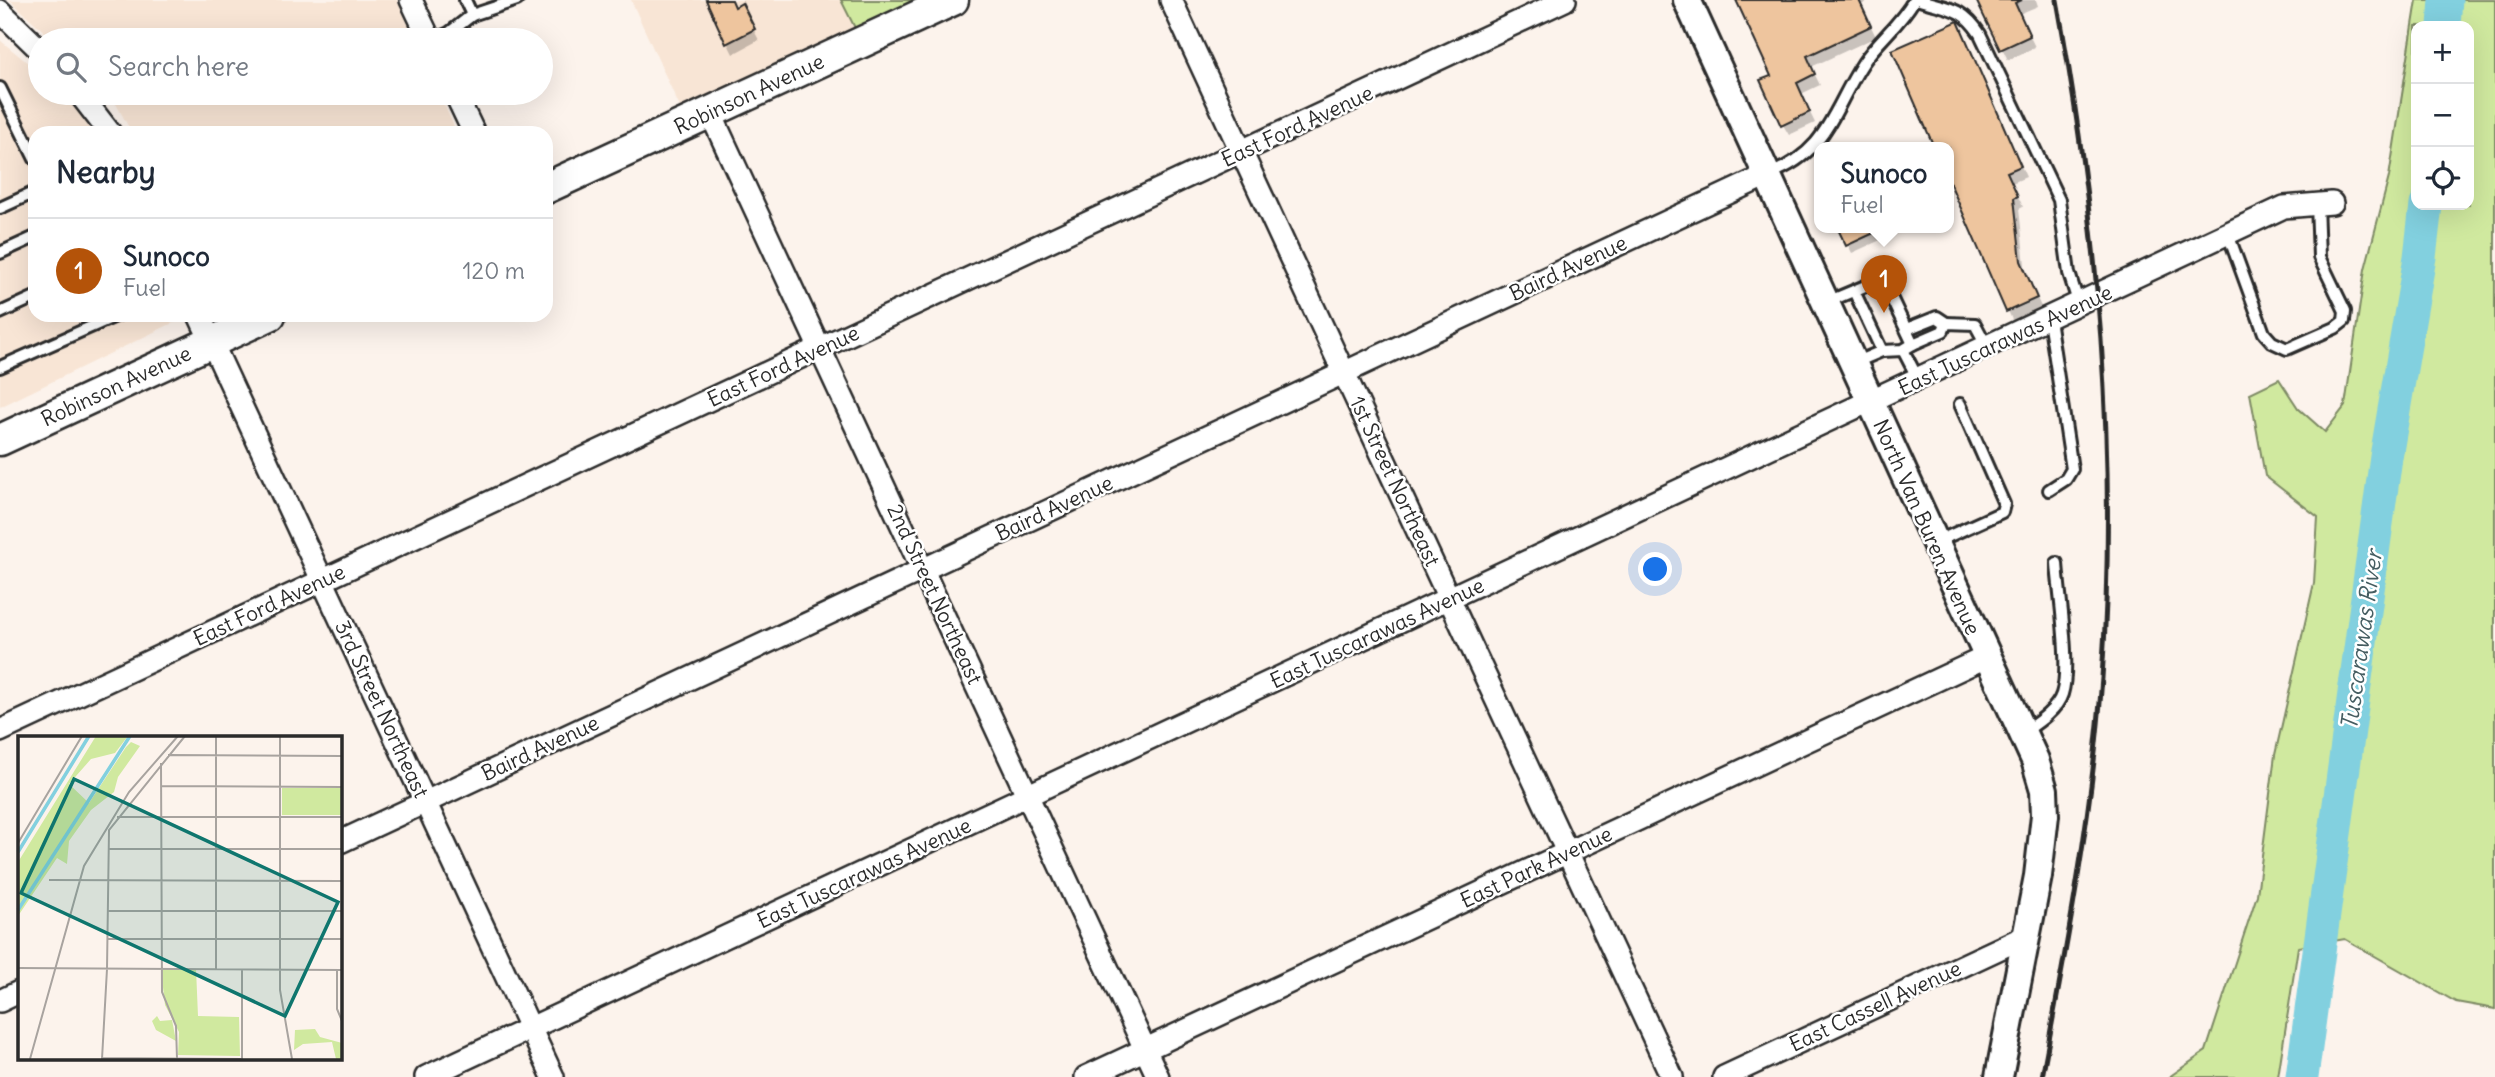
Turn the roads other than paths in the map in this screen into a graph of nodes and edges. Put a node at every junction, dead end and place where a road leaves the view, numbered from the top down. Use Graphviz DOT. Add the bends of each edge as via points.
graph roads {
  1 [pos="411,0"];
  2 [pos="465,0"];
  3 [pos="517,0"];
  4 [pos="953,0"];
  5 [pos="1171,0"];
  6 [pos="1565,0"];
  7 [pos="1687,0"];
  8 [pos="1914,0"];
  9 [pos="1920,0"];
  10 [pos="0,11"];
  11 [pos="472,15"];
  12 [pos="426,28"];
  13 [pos="455,28"];
  14 [pos="28,38"];
  15 [pos="0,88"];
  16 [pos="88,105"];
  17 [pos="461,105"];
  18 [pos="710,112"];
  19 [pos="105,126"];
  20 [pos="471,126"];
  21 [pos="1818,142"];
  22 [pos="28,145"];
  23 [pos="1814,147"];
  24 [pos="1241,151"];
  25 [pos="1769,174"];
  26 [pos="553,185"];
  27 [pos="28,195"];
  28 [pos="2324,204"];
  29 [pos="0,208"];
  30 [pos="2228,234"];
  31 [pos="28,240"];
  32 [pos="0,253"];
  33 [pos="1854,291"];
  34 [pos="28,301"];
  35 [pos="1826,302"];
  36 [pos="2079,305"];
  37 [pos="0,313"];
  38 [pos="2049,319"];
  39 [pos="102,322"];
  40 [pos="235,322"];
  41 [pos="1945,323"];
  42 [pos="205,328"];
  43 [pos="1907,329"];
  44 [pos="1908,347"];
  45 [pos="820,348"];
  46 [pos="1988,348"];
  47 [pos="1882,351"];
  48 [pos="1854,363"];
  49 [pos="0,367"];
  50 [pos="1344,373"];
  51 [pos="1919,381"];
  52 [pos="1872,402"];
  53 [pos="1960,404"];
  54 [pos="0,440"];
  55 [pos="2049,490"];
  56 [pos="1934,543"];
  57 [pos="2057,563"];
  58 [pos="923,569"];
  59 [pos="322,580"];
  60 [pos="1451,599"];
  61 [pos="1986,657"];
  62 [pos="0,731"];
  63 [pos="2021,733"];
  64 [pos="1029,796"];
  65 [pos="425,802"];
  66 [pos="341,842"];
  67 [pos="1566,853"];
  68 [pos="2026,936"];
  69 [pos="18,992"];
  70 [pos="0,1001"];
  71 [pos="530,1028"];
  72 [pos="1145,1050"];
  73 [pos="426,1077"];
  74 [pos="553,1077"];
  75 [pos="1086,1077"];
  76 [pos="1158,1077"];
  77 [pos="1672,1077"];
  78 [pos="1724,1077"];
  79 [pos="1999,1077"];
  1 -- 12 [label="street"];
  2 -- 11 [label="lane"];
  3 -- 11 [label="lane"];
  4 -- 18 [label="main road, Robinson Avenue"];
  5 -- 24 [label="street, 1st Street Northeast"];
  6 -- 24 [label="street, East Ford Avenue"];
  7 -- 25 [label="street, North Van Buren Avenue"];
  8 -- 21 [label="lane" via="1901,22 1865,60"];
  9 -- 36 [label="lane" via="1956,9 1980,34 2059,200 2069,273"];
  10 -- 14 [label="street"];
  11 -- 13 [label="lane"];
  15 -- 22 [label="lane"];
  16 -- 19 [label="street"];
  17 -- 20 [label="street"];
  18 -- 26 [label="main road, Robinson Avenue"];
  18 -- 45 [label="street, 2nd Street Northeast"];
  23 -- 25 [label="lane" via="1806,156"];
  24 -- 45 [label="street, East Ford Avenue"];
  24 -- 50 [label="street, 1st Street Northeast"];
  25 -- 35 [label="street, North Van Buren Avenue"];
  25 -- 50 [label="street, Baird Avenue"];
  27 -- 29 [label="lane"];
  28 -- 30 [label="street, East Tuscarawas Avenue" via="2284,208"];
  28 -- 30 [label="lane" via="2319,257 2345,311 2344,321 2287,349 2264,333"];
  30 -- 36 [label="street, East Tuscarawas Avenue"];
  31 -- 32 [label="lane"];
  33 -- 35 [label="lane"];
  33 -- 43 [label="lane" via="1870,284 1886,289"];
  33 -- 47 [label="lane"];
  34 -- 37 [label="lane"];
  35 -- 48 [label="street, North Van Buren Avenue"];
  36 -- 38 [label="street, East Tuscarawas Avenue"];
  38 -- 46 [label="street, East Tuscarawas Avenue"];
  38 -- 55 [label="lane" via="2072,469"];
  39 -- 49 [label="lane"];
  40 -- 42 [label="main road, Robinson Avenue"];
  41 -- 43 [label="lane" via="1937,317"];
  41 -- 44 [label="lane" via="1942,331"];
  41 -- 46 [label="lane" via="1975,324"];
  42 -- 54 [label="main road, Robinson Avenue"];
  42 -- 59 [label="street, 3rd Street Northeast"];
  43 -- 44 [label="lane"];
  44 -- 47 [label="lane"];
  44 -- 51 [label="lane"];
  45 -- 58 [label="street, 2nd Street Northeast"];
  45 -- 59 [label="street, East Ford Avenue"];
  46 -- 51 [label="street, East Tuscarawas Avenue"];
  47 -- 48 [label="lane"];
  48 -- 52 [label="street, North Van Buren Avenue"];
  50 -- 58 [label="street, Baird Avenue"];
  50 -- 60 [label="street, 1st Street Northeast"];
  51 -- 52 [label="street, East Tuscarawas Avenue"];
  52 -- 56 [label="street, North Van Buren Avenue"];
  52 -- 60 [label="street, East Tuscarawas Avenue"];
  53 -- 56 [label="lane" via="2004,504 2001,512"];
  56 -- 61 [label="street, North Van Buren Avenue"];
  57 -- 63 [label="lane" via="2062,695 2041,720"];
  58 -- 64 [label="street, 2nd Street Northeast"];
  58 -- 65 [label="street, Baird Avenue"];
  59 -- 62 [label="street, East Ford Avenue"];
  59 -- 65 [label="street, 3rd Street Northeast"];
  60 -- 64 [label="street, East Tuscarawas Avenue"];
  60 -- 67 [label="street, 1st Street Northeast"];
  61 -- 63 [label="street, North Van Buren Avenue"];
  61 -- 67 [label="street, East Park Avenue"];
  63 -- 68 [label="street, North Van Buren Avenue" via="2035,760 2046,805"];
  64 -- 71 [label="street, East Tuscarawas Avenue"];
  64 -- 72 [label="street, 2nd Street Northeast"];
  65 -- 66 [label="street, Baird Avenue"];
  65 -- 71 [label="street, 3rd Street Northeast"];
  67 -- 72 [label="street, East Park Avenue"];
  67 -- 77 [label="street, 1st Street Northeast"];
  68 -- 78 [label="street, East Cassell Avenue"];
  68 -- 79 [label="street, North Van Buren Avenue"];
  69 -- 70 [label="street"];
  71 -- 73 [label="street, East Tuscarawas Avenue"];
  71 -- 74 [label="street, 3rd Street Northeast"];
  72 -- 75 [label="street, East Park Avenue"];
  72 -- 76 [label="street, 2nd Street Northeast"];
}
